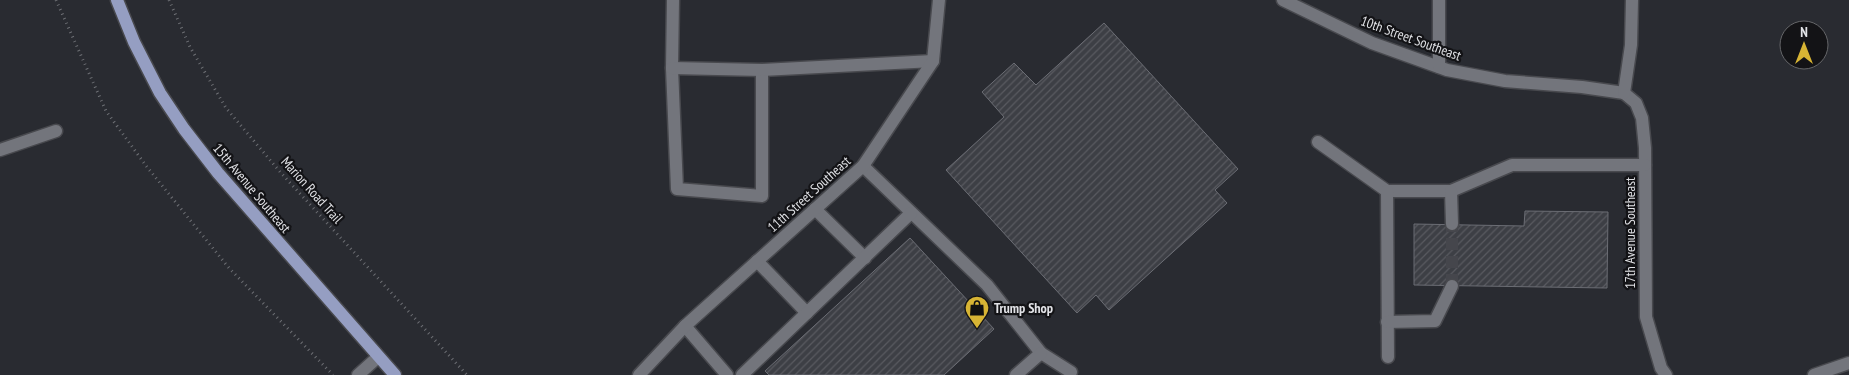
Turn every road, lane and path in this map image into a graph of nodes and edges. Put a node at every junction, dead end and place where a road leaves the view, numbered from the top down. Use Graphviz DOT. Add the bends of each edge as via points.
graph roads {
  1 [pos="56,0"];
  2 [pos="117,0"];
  3 [pos="169,0"];
  4 [pos="673,0"];
  5 [pos="939,0"];
  6 [pos="1283,0"];
  7 [pos="1439,0"];
  8 [pos="1632,0"];
  9 [pos="933,61"];
  10 [pos="1439,67"];
  11 [pos="672,68"];
  12 [pos="762,70"];
  13 [pos="1624,94"];
  14 [pos="56,131"];
  15 [pos="1318,142"];
  16 [pos="0,150"];
  17 [pos="1645,165"];
  18 [pos="863,166"];
  19 [pos="1387,192"];
  20 [pos="1451,192"];
  21 [pos="814,209"];
  22 [pos="912,213"];
  23 [pos="1452,224"];
  24 [pos="864,258"];
  25 [pos="757,261"];
  26 [pos="1452,286"];
  27 [pos="807,313"];
  28 [pos="1387,322"];
  29 [pos="684,326"];
  30 [pos="1042,353"];
  31 [pos="378,357"];
  32 [pos="1388,358"];
  33 [pos="1849,363"];
  34 [pos="1070,372"];
  35 [pos="641,374"];
  36 [pos="333,375"];
  37 [pos="358,375"];
  38 [pos="395,375"];
  39 [pos="467,375"];
  40 [pos="727,375"];
  41 [pos="742,375"];
  42 [pos="1016,375"];
  43 [pos="1666,375"];
  44 [pos="1814,375"];
  1 -- 36 [label="path" via="106,111 147,168 229,268"];
  2 -- 31 [label="main road, 15th Avenue Southeast" via="160,93 184,129 218,173"];
  3 -- 39 [label="path, Marion Road Trail" via="190,47 226,108 281,173"];
  4 -- 11 [label="street"];
  5 -- 9 [label="street, 11th Street Southeast"];
  6 -- 10 [label="street, 10th Street Southeast" via="1372,43"];
  7 -- 10 [label="street"];
  8 -- 13 [label="street" via="1631,45"];
  9 -- 12 [label="street"];
  9 -- 18 [label="street, 11th Street Southeast"];
  10 -- 13 [label="street, 10th Street Southeast" via="1505,81"];
  11 -- 12 [label="street"];
  11 -- 12 [label="street" via="677,189 762,196"];
  13 -- 17 [label="street, 17th Avenue Southeast" via="1636,103 1642,118"];
  14 -- 16 [label="street"];
  15 -- 19 [label="street"];
  17 -- 20 [label="street" via="1512,165"];
  17 -- 43 [label="street, 17th Avenue Southeast" via="1646,317"];
  18 -- 21 [label="street, 11th Street Southeast"];
  18 -- 22 [label="street"];
  19 -- 20 [label="street"];
  19 -- 28 [label="street"];
  20 -- 23 [label="street"];
  21 -- 24 [label="street"];
  21 -- 25 [label="street, 11th Street Southeast"];
  22 -- 24 [label="street"];
  22 -- 30 [label="street" via="987,285"];
  24 -- 27 [label="street"];
  25 -- 27 [label="street"];
  25 -- 29 [label="street, 11th Street Southeast"];
  26 -- 28 [label="street" via="1436,321"];
  27 -- 41 [label="street"];
  28 -- 32 [label="street"];
  29 -- 35 [label="street, 11th Street Southeast"];
  29 -- 40 [label="street"];
  30 -- 34 [label="street"];
  30 -- 42 [label="street"];
  31 -- 37 [label="street"];
  31 -- 38 [label="main road, 15th Avenue Southeast"];
  33 -- 44 [label="street"];
}
